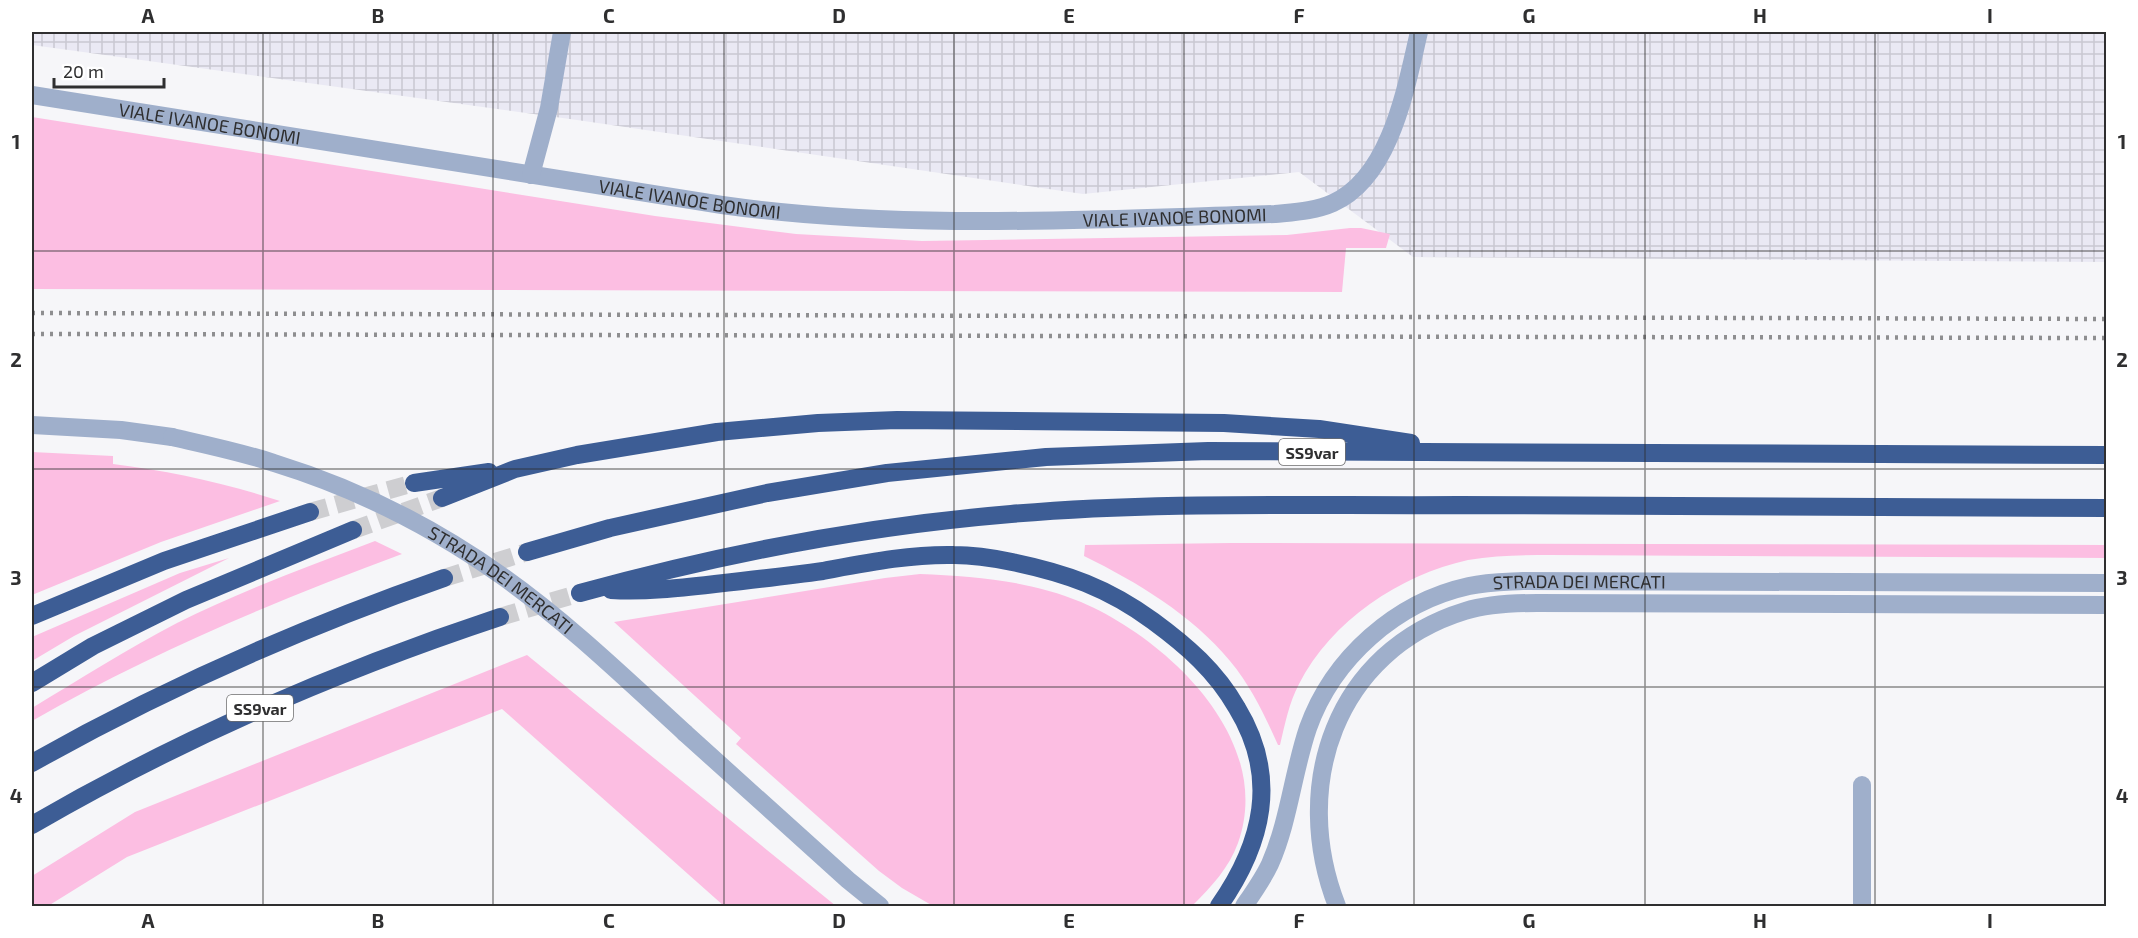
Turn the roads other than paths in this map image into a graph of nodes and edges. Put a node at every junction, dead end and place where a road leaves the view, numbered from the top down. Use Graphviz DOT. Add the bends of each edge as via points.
graph roads {
  1 [pos="562,32"];
  2 [pos="1419,32"];
  3 [pos="32,95"];
  4 [pos="531,175"];
  5 [pos="32,425"];
  6 [pos="1511,453"];
  7 [pos="2106,455"];
  8 [pos="515,469"];
  9 [pos="414,483"];
  10 [pos="442,498"];
  11 [pos="2106,508"];
  12 [pos="310,512"];
  13 [pos="353,530"];
  14 [pos="527,552"];
  15 [pos="444,578"];
  16 [pos="2106,583"];
  17 [pos="2106,605"];
  18 [pos="32,616"];
  19 [pos="500,616"];
  20 [pos="32,683"];
  21 [pos="32,763"];
  22 [pos="1862,785"];
  23 [pos="32,825"];
  24 [pos="880,906"];
  25 [pos="1219,906"];
  26 [pos="1244,906"];
  27 [pos="1337,906"];
  28 [pos="1862,906"];
  1 -- 4 [label="street" via="552,93"];
  2 -- 4 [label="street, VIALE IVANOE BONOMI" via="1391,132 1372,170 1352,192 1324,207 1275,214 879,220 764,211"];
  3 -- 4 [label="street, VIALE IVANOE BONOMI"];
  5 -- 24 [label="street, STRADA DEI MERCATI, bridge" via="172,437 246,455 360,495 429,530 528,596"];
  6 -- 7 [label="highway, SS9var"];
  6 -- 8 [label="highway" via="1443,449 1286,425 897,420 717,432 633,444"];
  6 -- 14 [label="highway, SS9var" via="1167,452 976,463 767,493 610,528"];
  8 -- 9 [label="highway"];
  8 -- 10 [label="highway"];
  11 -- 25 [label="highway" via="1241,505 1079,509 850,533 693,564 580,593 650,591 912,557 956,555 1056,571 1095,586 1143,614 1199,658 1226,690 1254,741 1262,783 1259,816 1249,852"];
  12 -- 18 [label="highway" via="164,561"];
  13 -- 20 [label="highway" via="186,600 93,646"];
  15 -- 21 [label="highway" via="240,659"];
  16 -- 26 [label="street, STRADA DEI MERCATI" via="1523,581 1467,587 1441,596 1408,610 1379,630 1328,684 1307,729 1270,864"];
  17 -- 27 [label="street, STRADA DEI MERCATI" via="1537,603 1488,606 1446,618 1406,640 1368,673 1341,711 1332,732 1321,774 1318,818"];
  19 -- 23 [label="highway, SS9var" via="349,671 248,714 157,757"];
  22 -- 28 [label="street"];
}
